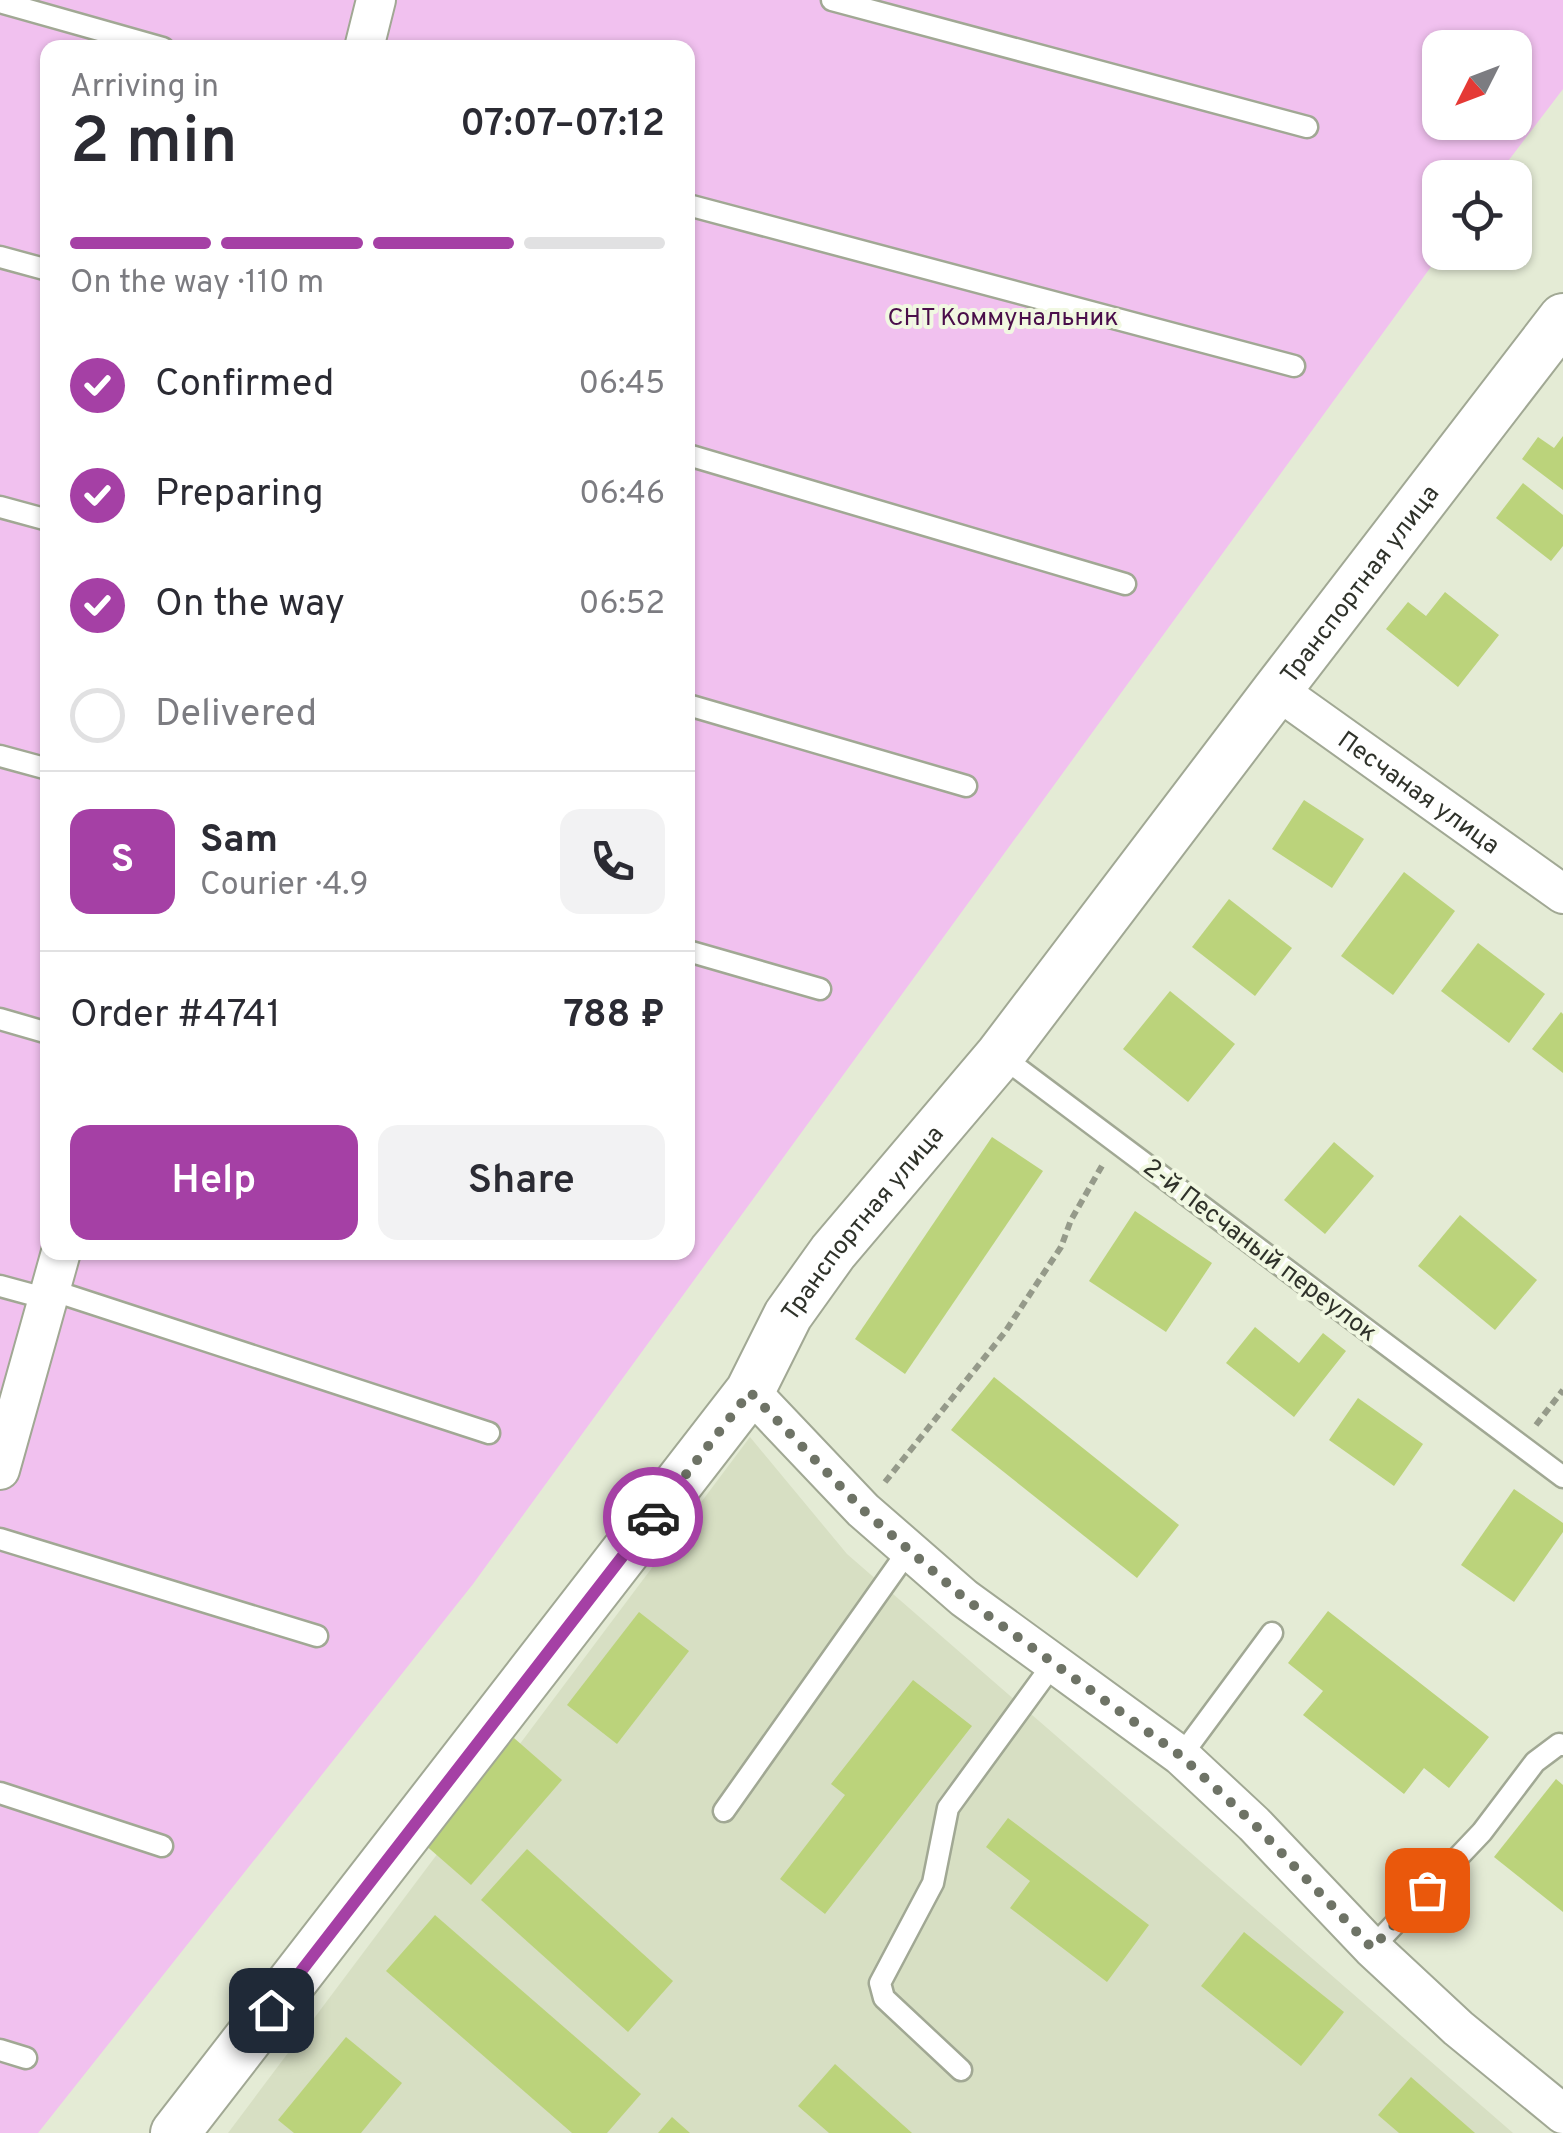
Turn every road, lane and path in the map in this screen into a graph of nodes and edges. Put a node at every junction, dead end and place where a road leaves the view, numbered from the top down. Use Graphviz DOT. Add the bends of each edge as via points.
graph roads {
  1 [pos="376,0"];
  2 [pos="832,0"];
  3 [pos="0,2"];
  4 [pos="135,40"];
  5 [pos="366,40"];
  6 [pos="1307,126"];
  7 [pos="695,207"];
  8 [pos="0,257"];
  9 [pos="40,268"];
  10 [pos="1563,318"];
  11 [pos="1294,366"];
  12 [pos="695,457"];
  13 [pos="0,507"];
  14 [pos="40,518"];
  15 [pos="1125,584"];
  16 [pos="1277,690"];
  17 [pos="695,707"];
  18 [pos="0,756"];
  19 [pos="40,768"];
  20 [pos="966,786"];
  21 [pos="1563,894"];
  22 [pos="695,954"];
  23 [pos="820,989"];
  24 [pos="0,1020"];
  25 [pos="40,1030"];
  26 [pos="1000,1054"];
  27 [pos="1117,1140"];
  28 [pos="59,1260"];
  29 [pos="0,1286"];
  30 [pos="50,1295"];
  31 [pos="1563,1390"];
  32 [pos="750,1392"];
  33 [pos="490,1433"];
  34 [pos="1520,1445"];
  35 [pos="0,1470"];
  36 [pos="1563,1477"];
  37 [pos="863,1510"];
  38 [pos="0,1538"];
  39 [pos="908,1550"];
  40 [pos="1272,1632"];
  41 [pos="317,1636"];
  42 [pos="1053,1664"];
  43 [pos="1563,1744"];
  44 [pos="1181,1756"];
  45 [pos="0,1793"];
  46 [pos="724,1811"];
  47 [pos="162,1846"];
  48 [pos="1372,1948"];
  49 [pos="0,2050"];
  50 [pos="26,2058"];
  51 [pos="961,2070"];
  52 [pos="1563,2114"];
  53 [pos="176,2133"];
  1 -- 5 [label="street"];
  2 -- 6 [label="lane"];
  3 -- 4 [label="lane"];
  7 -- 11 [label="lane"];
  8 -- 9 [label="lane"];
  10 -- 16 [label="street, Транспортная улица"];
  12 -- 15 [label="lane"];
  13 -- 14 [label="lane"];
  16 -- 21 [label="street, Песчаная улица"];
  16 -- 26 [label="street, Транспортная улица"];
  17 -- 20 [label="lane"];
  18 -- 19 [label="lane"];
  22 -- 23 [label="lane"];
  24 -- 25 [label="lane"];
  26 -- 27 [label="lane, 2-й Песчаный переулок"];
  26 -- 32 [label="street, Транспортная улица" via="833,1252 788,1315"];
  27 -- 34 [label="lane, 2-й Песчаный переулок"];
  27 -- 37 [label="path" via="1061,1248 1004,1332"];
  28 -- 30 [label="street"];
  29 -- 30 [label="lane"];
  30 -- 33 [label="lane"];
  30 -- 35 [label="street"];
  31 -- 34 [label="path"];
  32 -- 37 [label="street"];
  32 -- 53 [label="street, Транспортная улица"];
  34 -- 36 [label="lane, 2-й Песчаный переулок"];
  37 -- 39 [label="street"];
  38 -- 41 [label="lane"];
  39 -- 42 [label="street"];
  39 -- 46 [label="lane"];
  40 -- 44 [label="lane"];
  42 -- 44 [label="street"];
  42 -- 51 [label="lane" via="948,1808 933,1883 880,1982 884,1998"];
  43 -- 48 [label="lane" via="1536,1762 1482,1832"];
  44 -- 48 [label="street"];
  45 -- 47 [label="lane"];
  48 -- 52 [label="street"];
  49 -- 50 [label="lane"];
}
